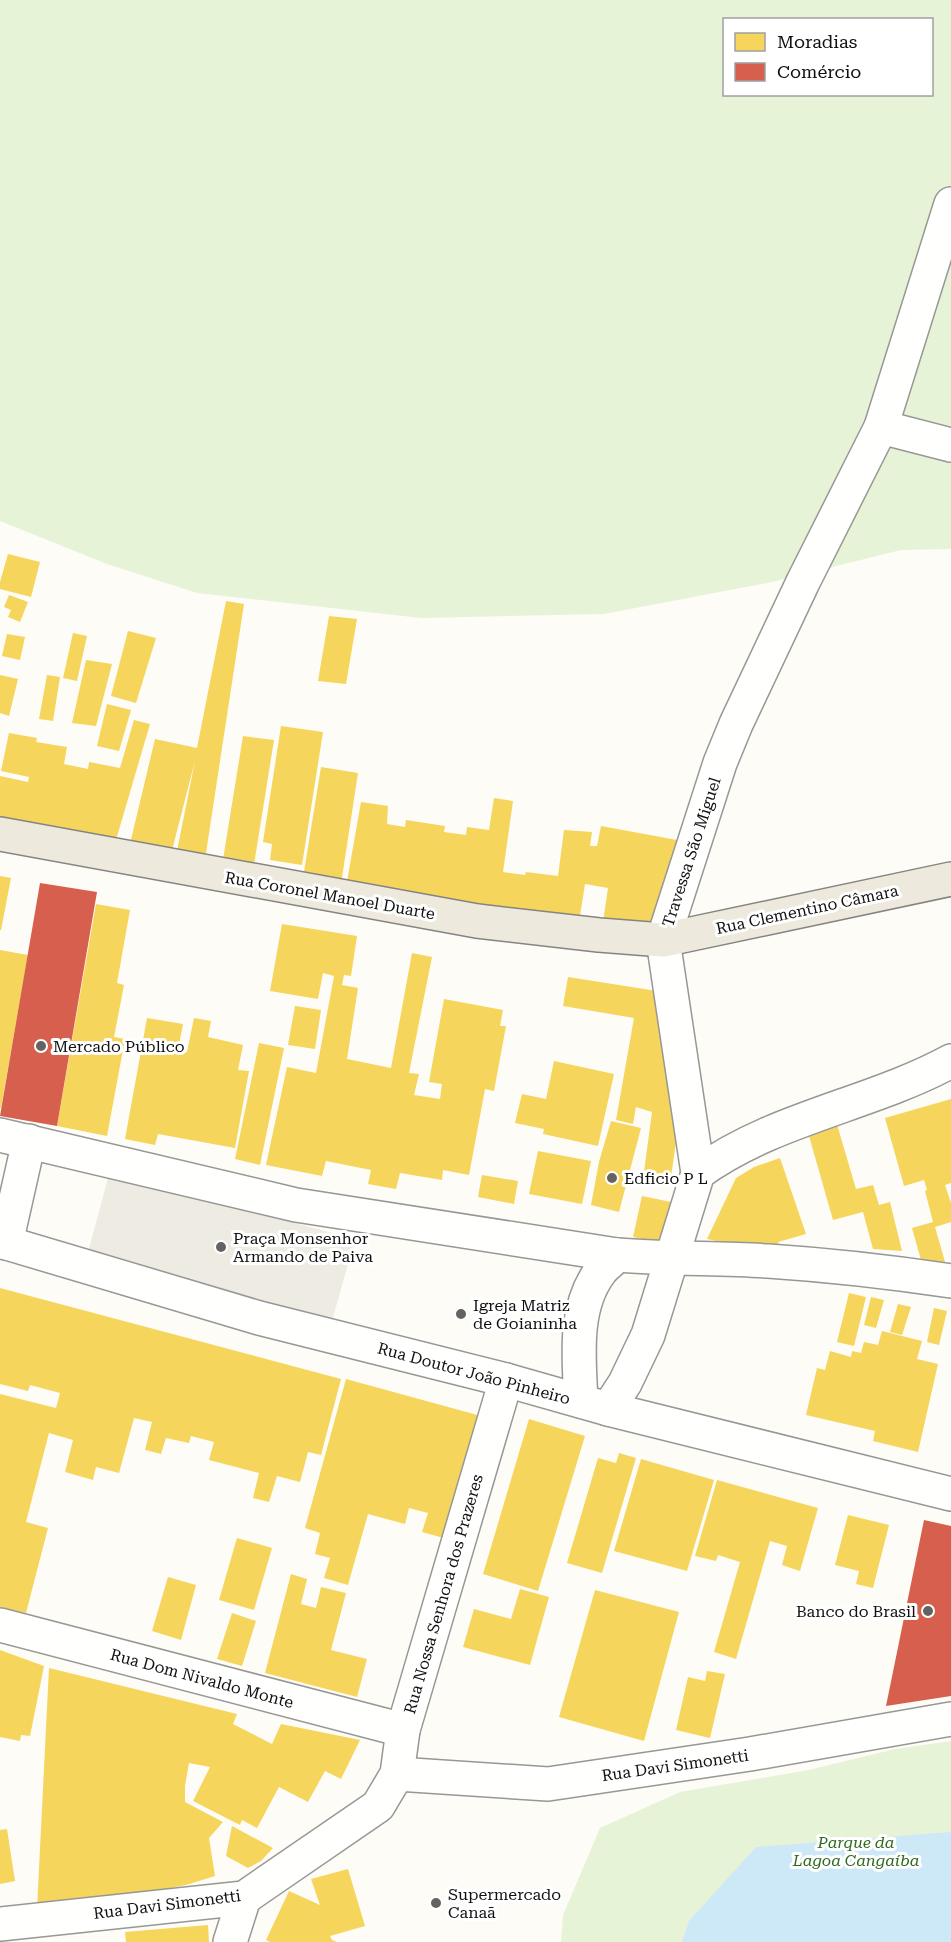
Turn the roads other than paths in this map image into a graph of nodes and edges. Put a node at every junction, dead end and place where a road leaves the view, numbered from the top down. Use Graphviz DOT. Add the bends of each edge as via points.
graph roads {
  1 [pos="949,217"];
  2 [pos="881,427"];
  3 [pos="951,446"];
  4 [pos="0,834"];
  5 [pos="951,879"];
  6 [pos="663,940"];
  7 [pos="951,1060"];
  8 [pos="14,1138"];
  9 [pos="698,1173"];
  10 [pos="3,1242"];
  11 [pos="617,1255"];
  12 [pos="670,1259"];
  13 [pos="951,1281"];
  14 [pos="506,1380"];
  15 [pos="595,1405"];
  16 [pos="951,1494"];
  17 [pos="0,1625"];
  18 [pos="951,1719"];
  19 [pos="403,1730"];
  20 [pos="397,1774"];
  21 [pos="378,1806"];
  22 [pos="244,1898"];
  23 [pos="0,1924"];
  24 [pos="230,1942"];
  1 -- 2 [label="street, Travessa São Miguel"];
  2 -- 3 [label="street"];
  2 -- 6 [label="street, Travessa São Miguel" via="736,724"];
  4 -- 6 [label="main road, Rua Coronel Manoel Duarte" via="477,921"];
  5 -- 6 [label="main road, Rua Clementino Câmara"];
  6 -- 9 [label="street, Travessa São Miguel"];
  7 -- 9 [label="street" via="894,1088 764,1136"];
  8 -- 10 [label="street"];
  8 -- 11 [label="street" via="296,1205"];
  9 -- 12 [label="street"];
  10 -- 14 [label="street, Rua Doutor João Pinheiro" via="259,1318"];
  11 -- 12 [label="street"];
  11 -- 15 [label="street" via="600,1272 585,1303 579,1334"];
  12 -- 13 [label="street" via="768,1261"];
  12 -- 15 [label="street" via="648,1335 625,1383"];
  14 -- 15 [label="street, Rua Doutor João Pinheiro"];
  14 -- 19 [label="street, Rua Nossa Senhora dos Prazeres"];
  15 -- 16 [label="street, Rua Doutor João Pinheiro"];
  17 -- 19 [label="street, Rua Dom Nivaldo Monte"];
  18 -- 20 [label="street, Rua Davi Simonetti" via="548,1784"];
  19 -- 20 [label="street, Rua Nossa Senhora dos Prazeres"];
  20 -- 21 [label="street, Rua Nossa Senhora dos Prazeres"];
  21 -- 22 [label="street, Rua Davi Simonetti"];
  22 -- 23 [label="street, Rua Davi Simonetti"];
  22 -- 24 [label="street"];
}
